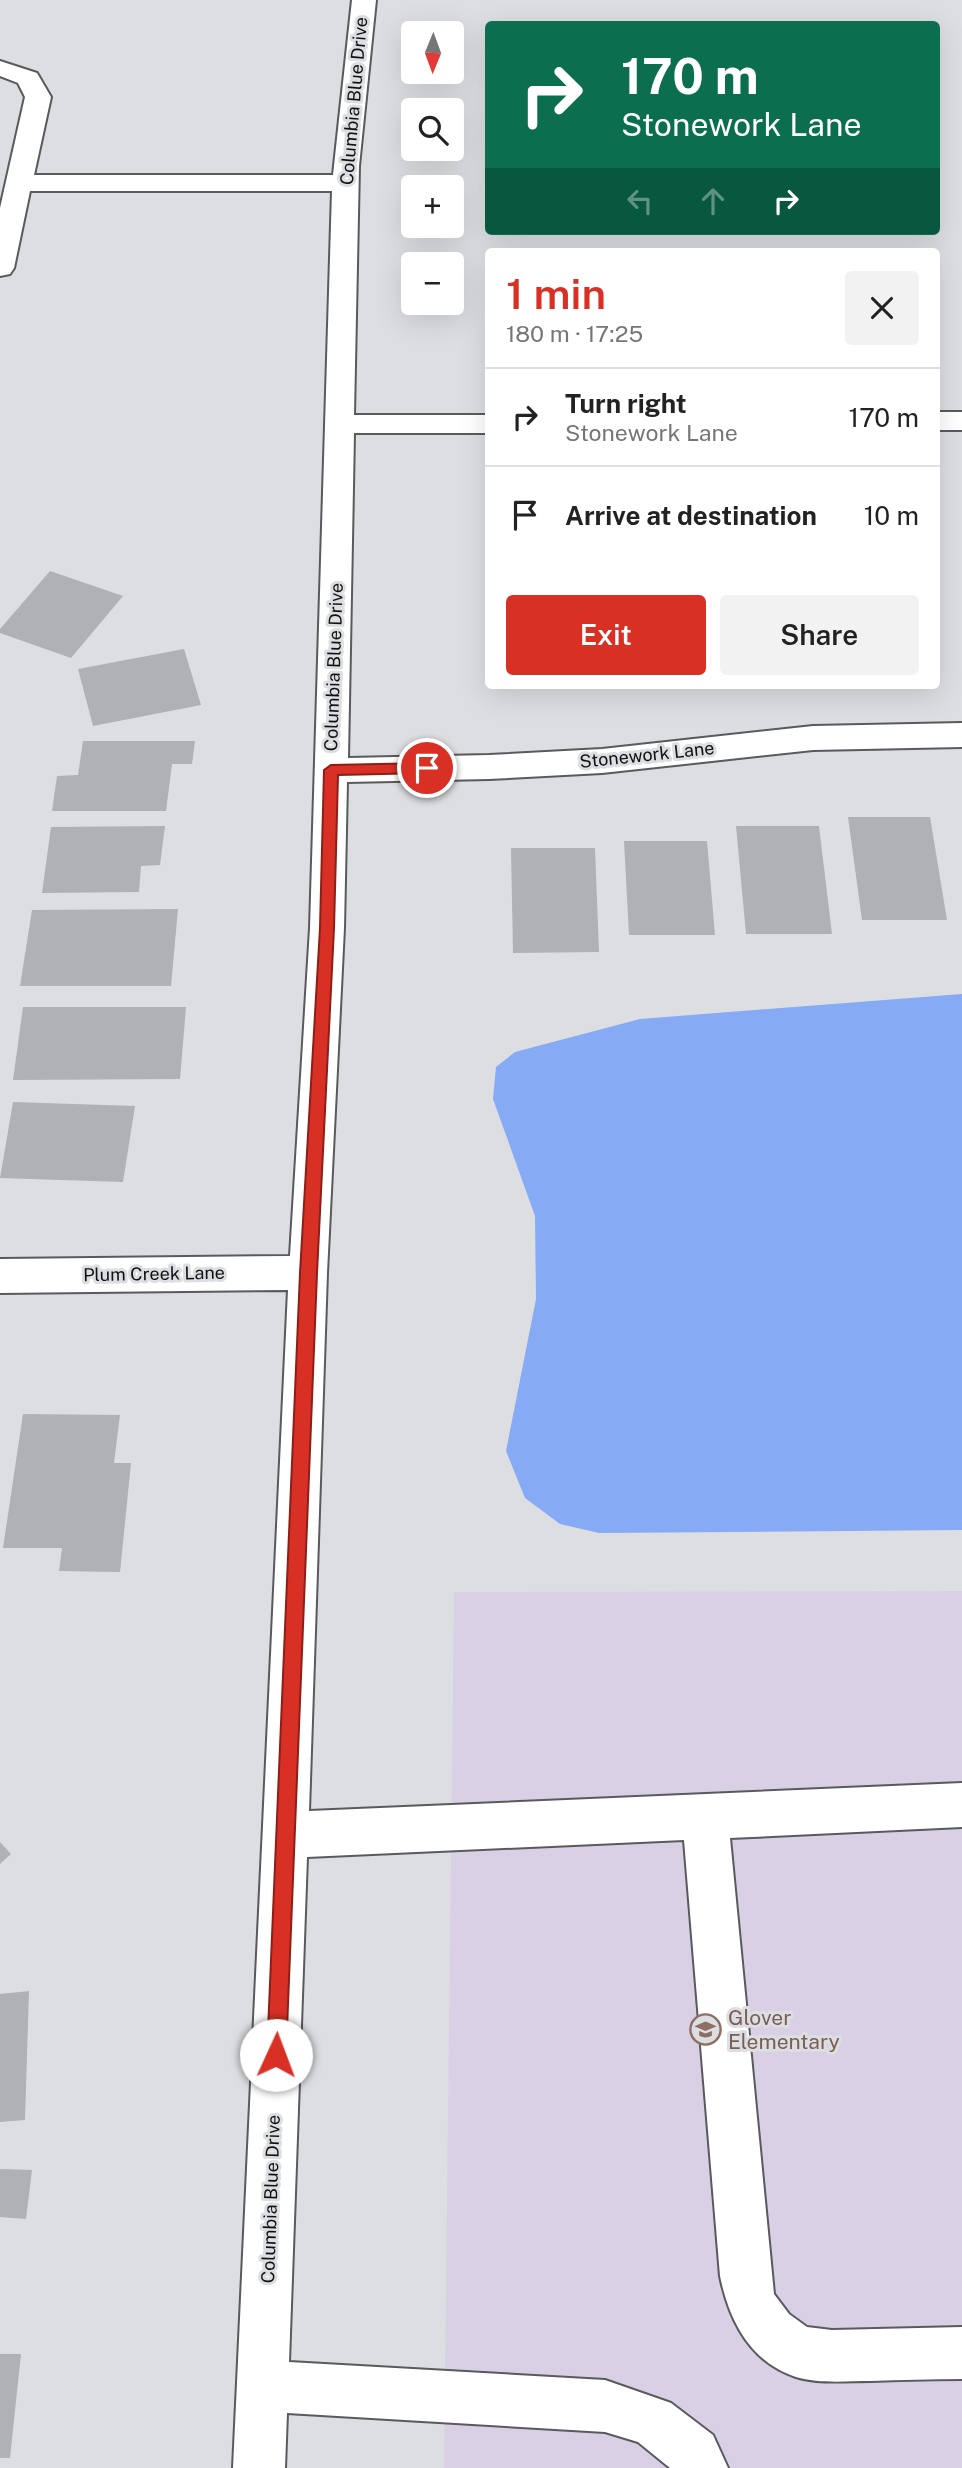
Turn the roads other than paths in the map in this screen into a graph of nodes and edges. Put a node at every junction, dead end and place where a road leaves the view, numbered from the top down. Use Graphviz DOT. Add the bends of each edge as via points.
graph roads {
  1 [pos="364,0"];
  2 [pos="0,68"];
  3 [pos="20,183"];
  4 [pos="345,183"];
  5 [pos="0,268"];
  6 [pos="940,421"];
  7 [pos="962,421"];
  8 [pos="341,424"];
  9 [pos="485,424"];
  10 [pos="962,735"];
  11 [pos="331,770"];
  12 [pos="309,1273"];
  13 [pos="0,1276"];
  14 [pos="962,1805"];
  15 [pos="705,1815"];
  16 [pos="286,1835"];
  17 [pos="962,2353"];
  18 [pos="263,2386"];
  19 [pos="260,2468"];
  20 [pos="702,2468"];
  1 -- 4 [label="street, Columbia Blue Drive"];
  2 -- 3 [label="street" via="28,78 37,97"];
  3 -- 4 [label="street"];
  3 -- 5 [label="street"];
  4 -- 8 [label="street, Columbia Blue Drive"];
  6 -- 7 [label="street"];
  8 -- 9 [label="street"];
  8 -- 11 [label="street, Columbia Blue Drive"];
  10 -- 11 [label="street, Stonework Lane" via="813,738 552,764"];
  11 -- 12 [label="street, Columbia Blue Drive"];
  12 -- 13 [label="street, Plum Creek Lane"];
  12 -- 16 [label="street, Columbia Blue Drive"];
  14 -- 15 [label="street"];
  15 -- 16 [label="street"];
  15 -- 17 [label="street" via="751,2305 771,2332 798,2352 832,2356"];
  16 -- 18 [label="street, Columbia Blue Drive"];
  18 -- 19 [label="street, Columbia Blue Drive"];
  18 -- 20 [label="street" via="605,2406 653,2421 694,2454"];
}
